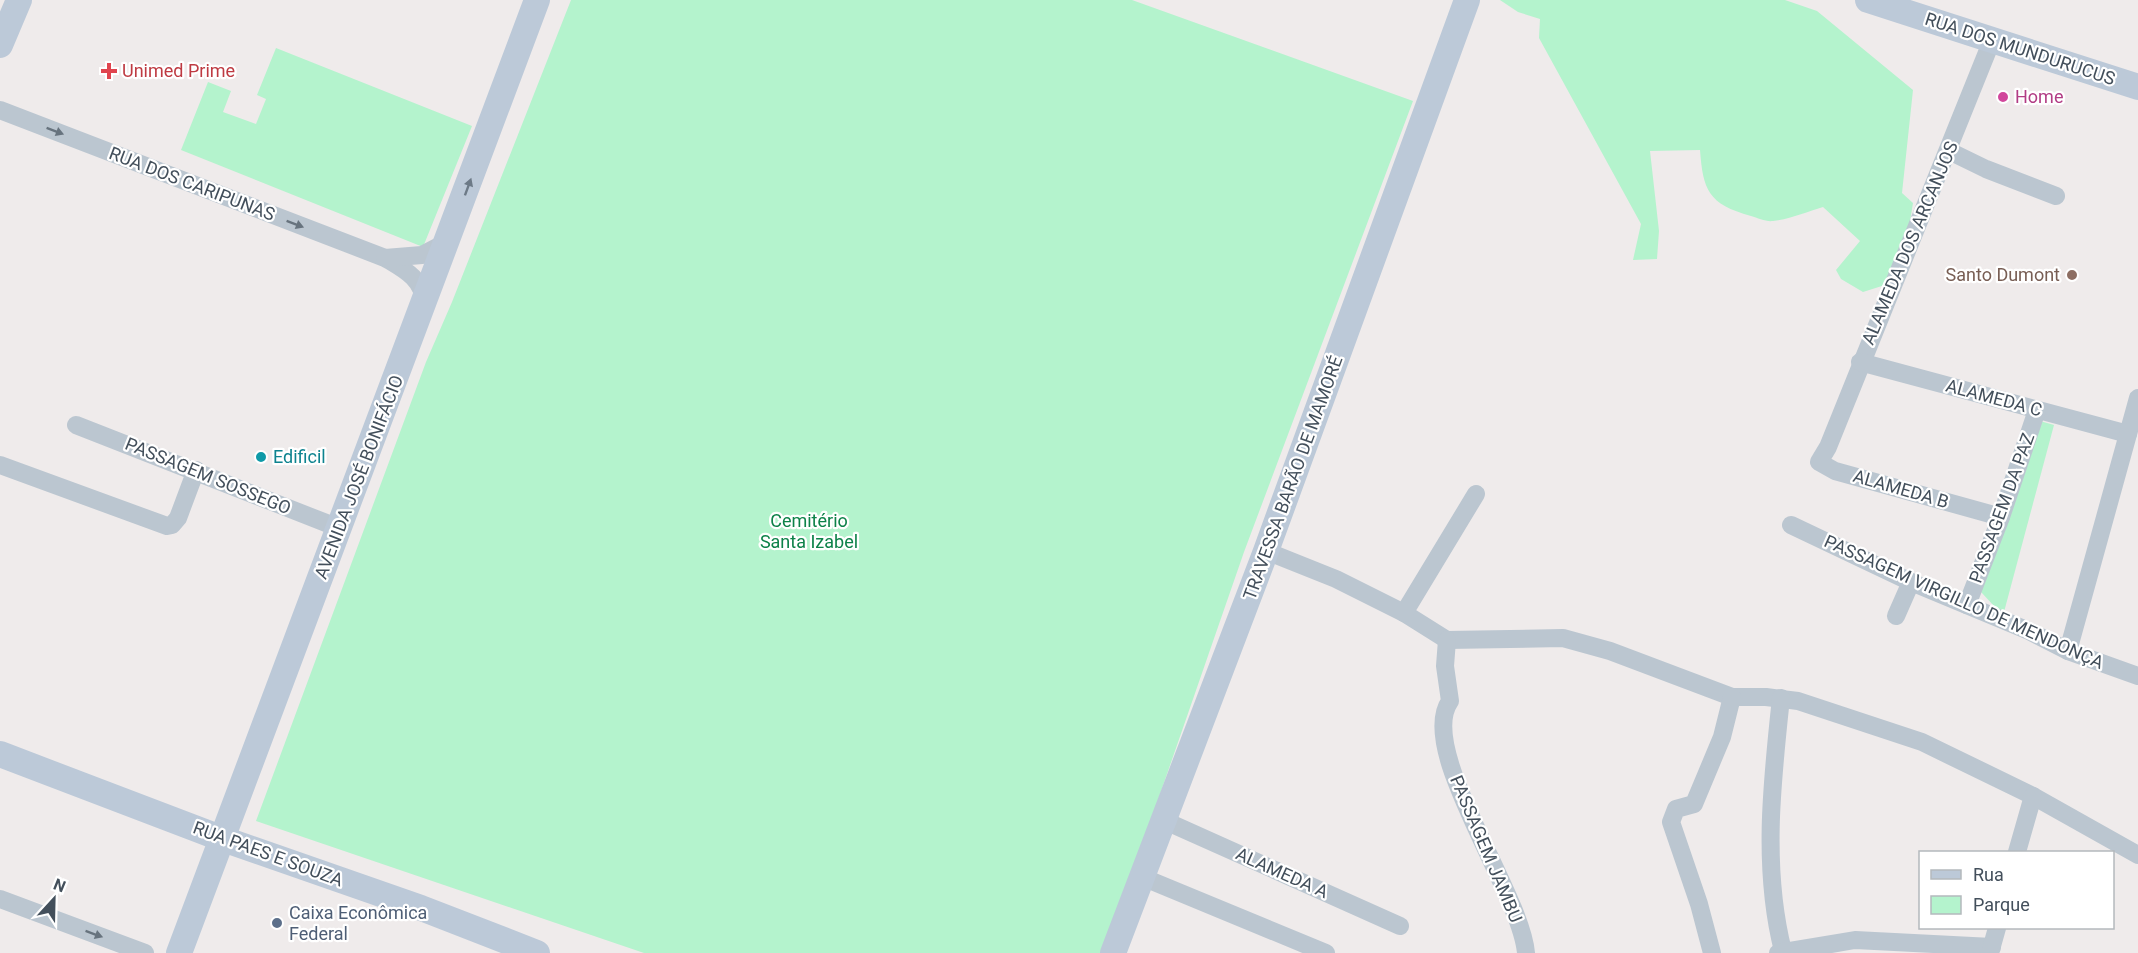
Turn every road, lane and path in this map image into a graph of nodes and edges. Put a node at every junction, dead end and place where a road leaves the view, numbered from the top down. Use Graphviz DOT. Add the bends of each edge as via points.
graph roads {
  1 [pos="19,0"];
  2 [pos="537,0"];
  3 [pos="1467,0"];
  4 [pos="1868,0"];
  5 [pos="1992,40"];
  6 [pos="0,45"];
  7 [pos="2138,87"];
  8 [pos="0,110"];
  9 [pos="1948,151"];
  10 [pos="2056,196"];
  11 [pos="447,242"];
  12 [pos="385,258"];
  13 [pos="425,303"];
  14 [pos="1860,362"];
  15 [pos="2138,398"];
  16 [pos="2037,410"];
  17 [pos="76,425"];
  18 [pos="2127,434"];
  19 [pos="1828,447"];
  20 [pos="0,465"];
  21 [pos="196,470"];
  22 [pos="1476,494"];
  23 [pos="2001,517"];
  24 [pos="1791,525"];
  25 [pos="339,528"];
  26 [pos="1266,550"];
  27 [pos="1911,582"];
  28 [pos="1967,605"];
  29 [pos="1404,613"];
  30 [pos="1896,616"];
  31 [pos="1447,640"];
  32 [pos="2068,651"];
  33 [pos="2138,676"];
  34 [pos="1731,697"];
  35 [pos="1781,698"];
  36 [pos="0,754"];
  37 [pos="2033,796"];
  38 [pos="1163,820"];
  39 [pos="223,839"];
  40 [pos="2017,851"];
  41 [pos="2138,855"];
  42 [pos="1142,877"];
  43 [pos="0,899"];
  44 [pos="1400,926"];
  45 [pos="1996,929"];
  46 [pos="1991,950"];
  47 [pos="1781,952"];
  48 [pos="145,953"];
  49 [pos="178,953"];
  50 [pos="537,953"];
  51 [pos="1113,953"];
  52 [pos="1326,953"];
  53 [pos="1526,953"];
  54 [pos="1712,953"];
  1 -- 6 [label="street"];
  11 -- 2 [label="street, AVENIDA JOSÉ BONIFÁCIO, one-way"];
  3 -- 26 [label="street, TRAVESSA BARÃO DE MAMORÉ"];
  4 -- 5 [label="street, RUA DOS MUNDURUCUS"];
  5 -- 7 [label="street, RUA DOS MUNDURUCUS"];
  5 -- 9 [label="street, ALAMEDA DOS ARCANJOS"];
  8 -- 12 [label="street, RUA DOS CARIPUNAS, one-way"];
  9 -- 10 [label="street"];
  9 -- 14 [label="street, ALAMEDA DOS ARCANJOS"];
  11 -- 12 [label="street, RUA DOS CARIPUNAS" via="423,255"];
  11 -- 13 [label="street, AVENIDA JOSÉ BONIFÁCIO"];
  12 -- 13 [label="street, RUA DOS CARIPUNAS" via="411,273"];
  13 -- 25 [label="street, AVENIDA JOSÉ BONIFÁCIO"];
  14 -- 16 [label="street, ALAMEDA C"];
  14 -- 19 [label="street, ALAMEDA DOS ARCANJOS"];
  15 -- 18 [label="street"];
  16 -- 18 [label="street, ALAMEDA C"];
  16 -- 23 [label="street, PASSAGEM DA PAZ"];
  17 -- 21 [label="street, PASSAGEM SOSSEGO"];
  18 -- 32 [label="street"];
  19 -- 23 [label="street, ALAMEDA B" via="1819,462 1835,471"];
  20 -- 21 [label="street" via="167,526 175,522"];
  21 -- 25 [label="street, PASSAGEM SOSSEGO"];
  22 -- 29 [label="street"];
  23 -- 28 [label="street, PASSAGEM DA PAZ"];
  24 -- 27 [label="street, PASSAGEM VIRGILLO DE MENDONÇA"];
  25 -- 39 [label="street, AVENIDA JOSÉ BONIFÁCIO"];
  26 -- 29 [label="street"];
  26 -- 38 [label="street, TRAVESSA BARÃO DE MAMORÉ"];
  27 -- 28 [label="street, PASSAGEM VIRGILLO DE MENDONÇA"];
  27 -- 30 [label="street"];
  28 -- 32 [label="street, PASSAGEM VIRGILLO DE MENDONÇA"];
  29 -- 31 [label="street"];
  31 -- 34 [label="street" via="1563,638"];
  31 -- 53 [label="street, PASSAGEM JAMBU" via="1445,666 1450,701 1441,720 1450,764 1515,913"];
  32 -- 33 [label="street, PASSAGEM VIRGILLO DE MENDONÇA"];
  34 -- 35 [label="street"];
  34 -- 54 [label="street" via="1722,737 1696,800 1676,809 1671,822"];
  35 -- 37 [label="street" via="1922,742"];
  35 -- 47 [label="street" via="1770,852"];
  36 -- 39 [label="street, RUA PAES E SOUZA"];
  37 -- 40 [label="street"];
  37 -- 41 [label="street"];
  38 -- 42 [label="street, TRAVESSA BARÃO DE MAMORÉ"];
  38 -- 44 [label="street, ALAMEDA A"];
  39 -- 49 [label="street, AVENIDA JOSÉ BONIFÁCIO"];
  39 -- 50 [label="street, RUA PAES E SOUZA"];
  42 -- 51 [label="street, TRAVESSA BARÃO DE MAMORÉ"];
  42 -- 52 [label="street"];
  43 -- 48 [label="street, one-way"];
  45 -- 46 [label="street"];
  46 -- 47 [label="street" via="1855,940"];
}
